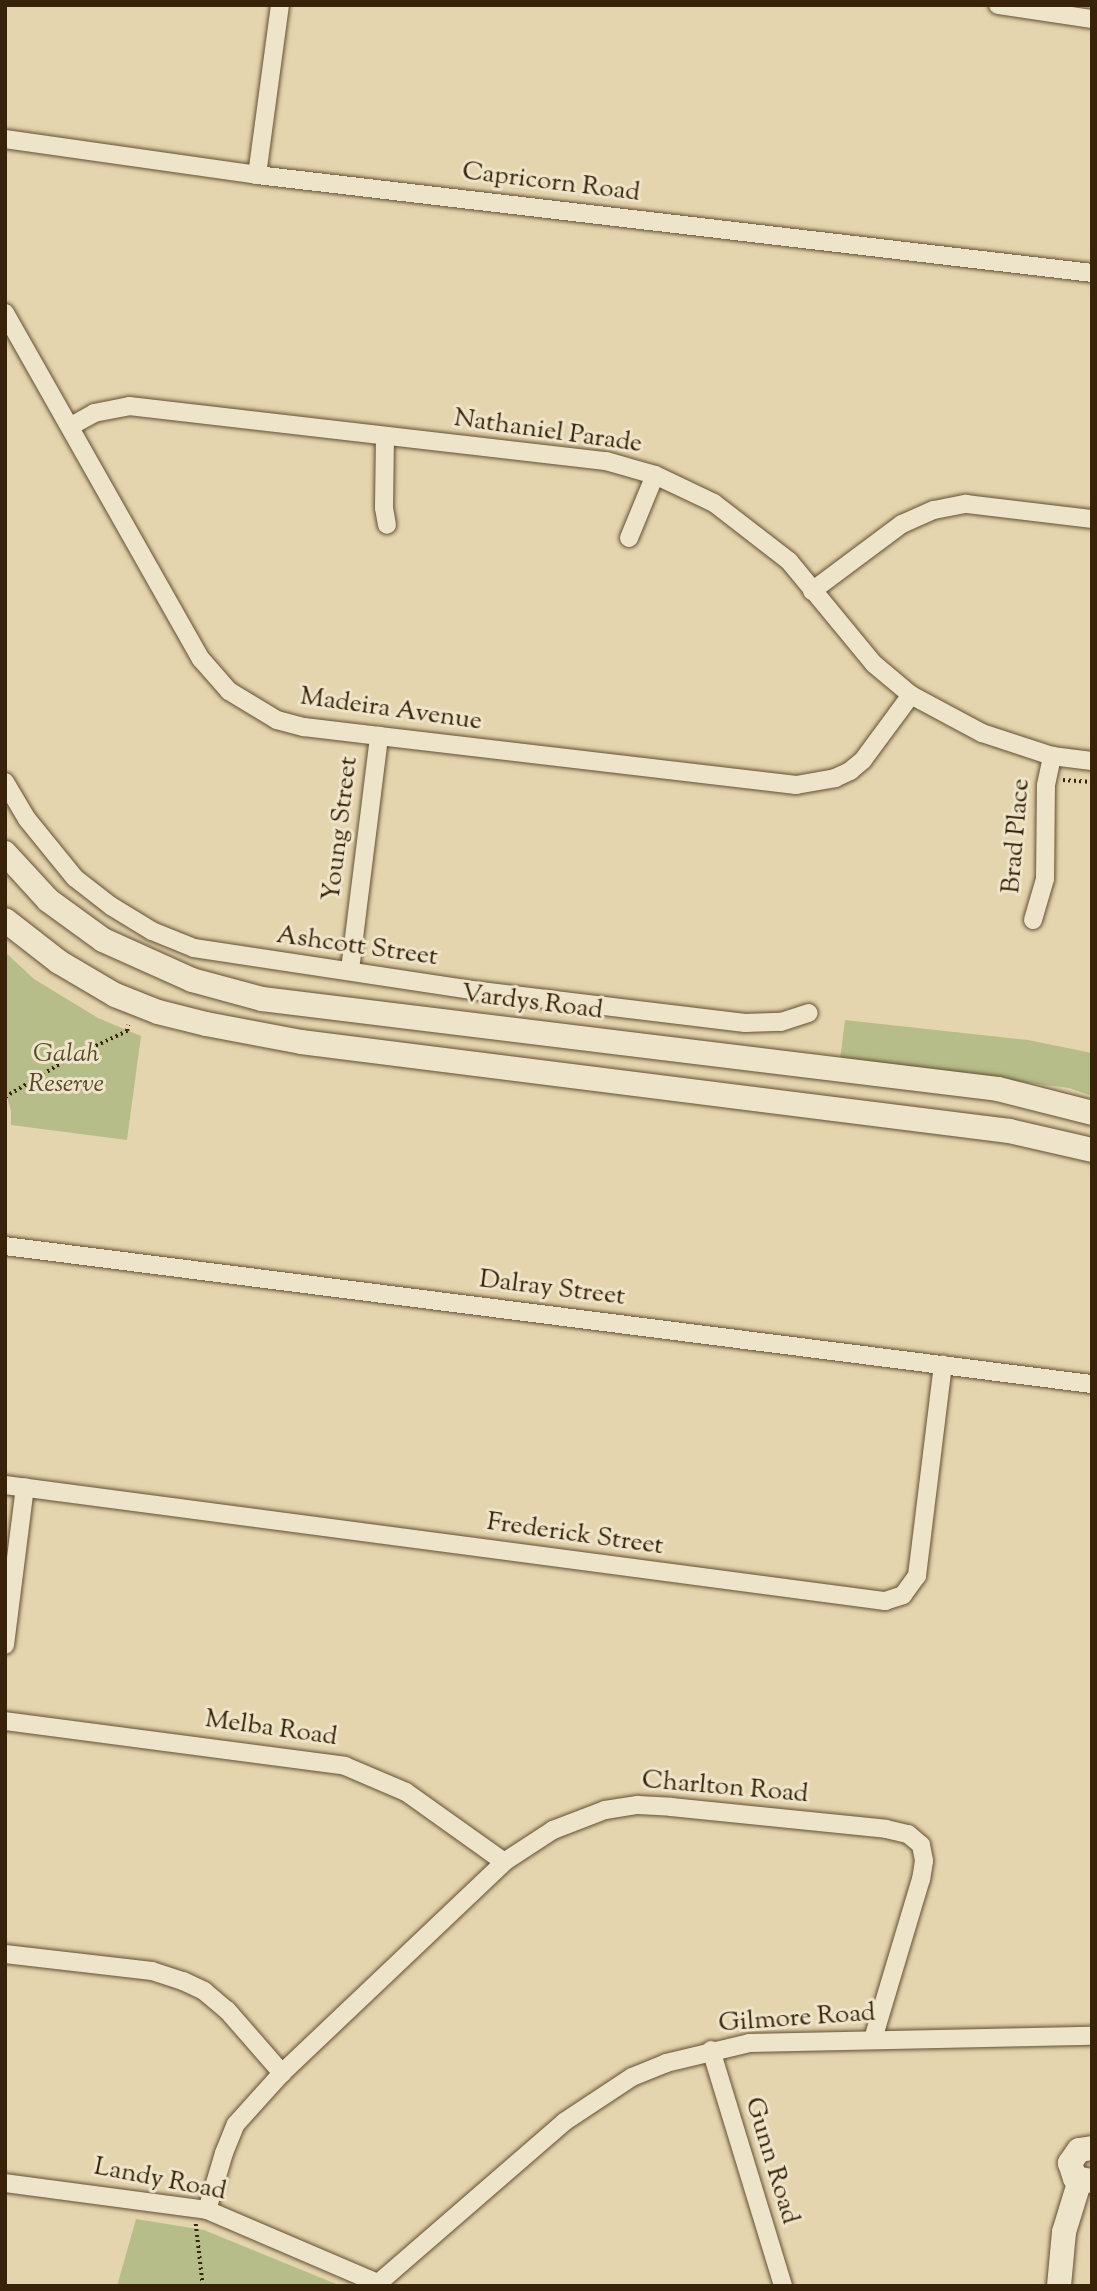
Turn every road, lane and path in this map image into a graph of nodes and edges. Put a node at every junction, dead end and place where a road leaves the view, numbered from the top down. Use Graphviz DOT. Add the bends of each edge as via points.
graph roads {
  1 [pos="280,5"];
  2 [pos="998,5"];
  3 [pos="1092,19"];
  4 [pos="5,139"];
  5 [pos="257,175"];
  6 [pos="1092,272"];
  7 [pos="5,313"];
  8 [pos="71,426"];
  9 [pos="385,436"];
  10 [pos="655,475"];
  11 [pos="1092,519"];
  12 [pos="387,525"];
  13 [pos="629,538"];
  14 [pos="812,591"];
  15 [pos="911,695"];
  16 [pos="379,736"];
  17 [pos="1052,756"];
  18 [pos="1092,761"];
  19 [pos="1063,780"];
  20 [pos="5,782"];
  21 [pos="1092,782"];
  22 [pos="5,853"];
  23 [pos="5,920"];
  24 [pos="1033,920"];
  25 [pos="350,970"];
  26 [pos="809,1013"];
  27 [pos="128,1026"];
  28 [pos="5,1097"];
  29 [pos="1092,1113"];
  30 [pos="1092,1150"];
  31 [pos="5,1246"];
  32 [pos="943,1366"];
  33 [pos="1092,1384"];
  34 [pos="5,1485"];
  35 [pos="25,1487"];
  36 [pos="5,1644"];
  37 [pos="5,1721"];
  38 [pos="504,1862"];
  39 [pos="5,1954"];
  40 [pos="1092,2036"];
  41 [pos="873,2039"];
  42 [pos="711,2050"];
  43 [pos="282,2073"];
  44 [pos="1091,2146"];
  45 [pos="1086,2181"];
  46 [pos="5,2183"];
  47 [pos="202,2209"];
  48 [pos="376,2284"];
  49 [pos="203,2286"];
  50 [pos="783,2286"];
  51 [pos="1059,2286"];
  1 -- 5 [label="street"];
  2 -- 3 [label="street"];
  4 -- 5 [label="street, Capricorn Road"];
  5 -- 6 [label="street, Capricorn Road"];
  7 -- 8 [label="street, Madeira Avenue"];
  8 -- 9 [label="street, Nathaniel Parade" via="94,413 129,406"];
  8 -- 16 [label="street, Madeira Avenue" via="201,659 229,691 277,720"];
  9 -- 10 [label="street, Nathaniel Parade" via="606,461"];
  9 -- 12 [label="street"];
  10 -- 13 [label="street"];
  10 -- 14 [label="street, Nathaniel Parade" via="714,503 789,561"];
  11 -- 14 [label="street" via="966,504 934,510 902,524"];
  14 -- 15 [label="street, Nathaniel Parade" via="874,664"];
  15 -- 16 [label="street, Madeira Avenue" via="850,771 796,785"];
  15 -- 17 [label="street, Nathaniel Parade" via="982,733"];
  16 -- 25 [label="street, Young Street"];
  17 -- 18 [label="street, Nathaniel Parade"];
  17 -- 24 [label="street, Brad Place" via="1046,785 1045,879"];
  19 -- 21 [label="path"];
  20 -- 25 [label="street, Ashcott Street" via="27,819 75,878 152,931 194,948"];
  22 -- 29 [label="main road, Vardys Road" via="48,900 103,940 192,980 262,999 998,1089"];
  23 -- 30 [label="main road" via="59,962 115,995 206,1024 301,1042 1009,1131"];
  25 -- 26 [label="street, Ashcott Street" via="472,990 745,1023 781,1022"];
  27 -- 28 [label="path" via="127,1031 66,1060"];
  31 -- 32 [label="street, Dalray Street"];
  32 -- 33 [label="street, Dalray Street"];
  32 -- 35 [label="street, Frederick Street" via="917,1576 903,1595 884,1601"];
  34 -- 35 [label="street, Frederick Street"];
  35 -- 36 [label="street"];
  37 -- 38 [label="street, Melba Road" via="345,1766 406,1792"];
  38 -- 41 [label="street, Charlton Road" via="553,1830 605,1810 638,1805 908,1834 921,1845 924,1861"];
  38 -- 43 [label="street, Charlton Road"];
  39 -- 43 [label="street" via="152,1971 183,1981 227,2010"];
  40 -- 41 [label="street, Gilmore Road"];
  41 -- 42 [label="street, Gilmore Road" via="749,2043"];
  42 -- 48 [label="street, Gilmore Road" via="632,2077 600,2095"];
  42 -- 50 [label="street, Gunn Road"];
  43 -- 47 [label="street, Charlton Road" via="236,2124"];
  44 -- 45 [label="main road" via="1074,2153 1070,2162 1072,2173"];
  45 -- 51 [label="main road" via="1064,2232"];
  46 -- 47 [label="street, Landy Road"];
  47 -- 48 [label="street, Landy Road"];
  47 -- 49 [label="path"];
}
